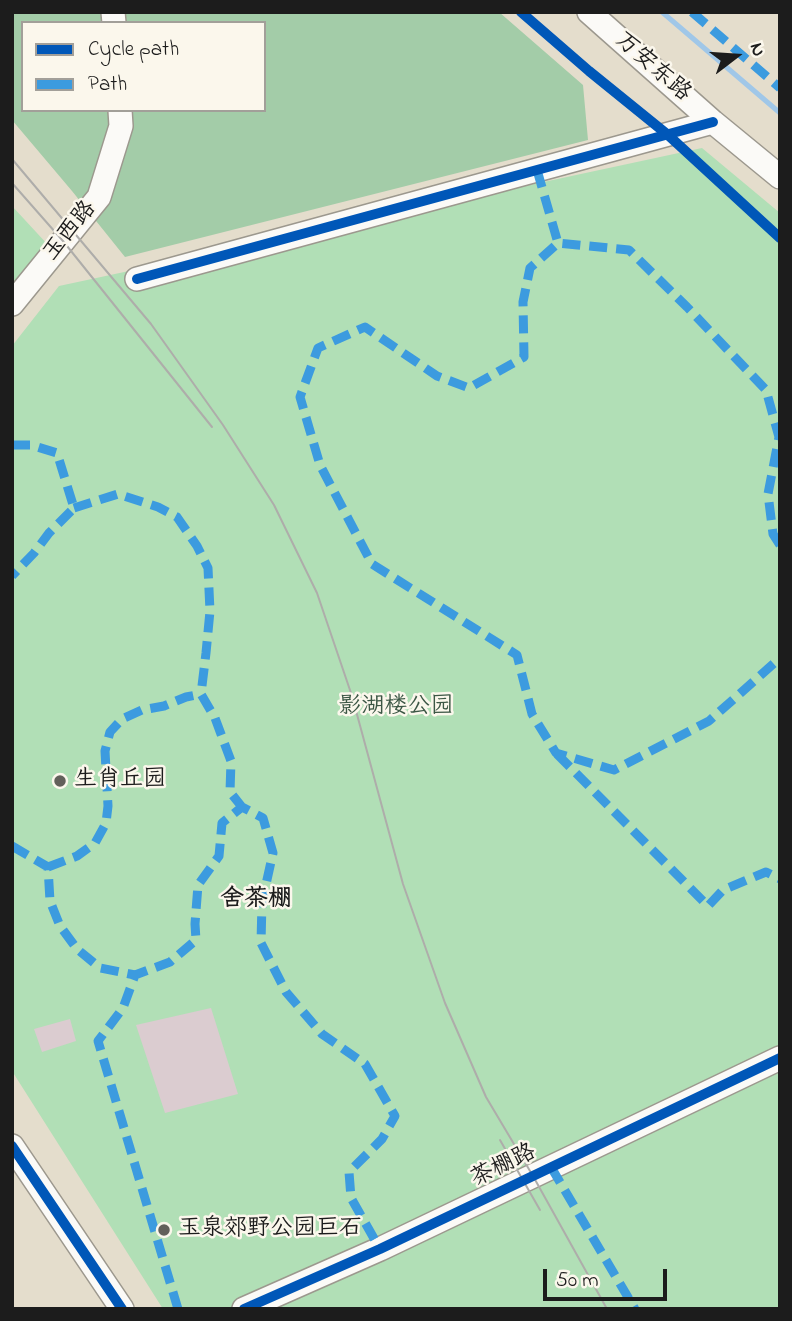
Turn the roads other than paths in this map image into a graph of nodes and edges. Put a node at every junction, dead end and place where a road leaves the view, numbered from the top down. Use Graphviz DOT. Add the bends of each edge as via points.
graph roads {
  1 [pos="589,12"];
  2 [pos="120,112"];
  3 [pos="713,122"];
  4 [pos="780,177"];
  5 [pos="137,279"];
  6 [pos="12,304"];
  7 [pos="780,1058"];
  8 [pos="12,1146"];
  9 [pos="122,1309"];
  10 [pos="244,1309"];
  1 -- 3 [label="street, 万安东路"];
  2 -- 6 [label="street, 玉西路" via="121,126 99,197"];
  3 -- 4 [label="street, 万安东路"];
  3 -- 5 [label="street"];
  7 -- 10 [label="street, 茶棚路"];
  8 -- 9 [label="street"];
}
